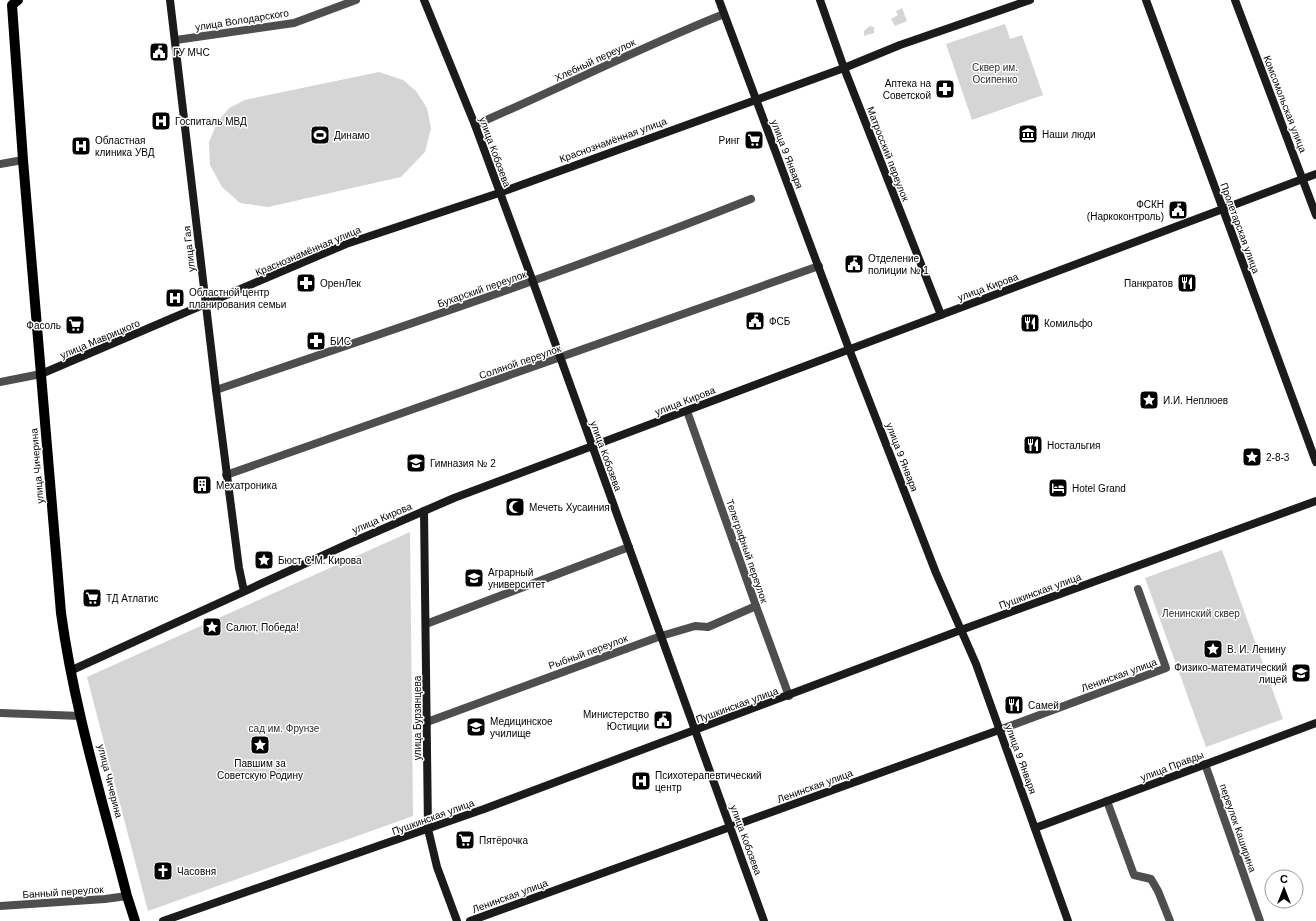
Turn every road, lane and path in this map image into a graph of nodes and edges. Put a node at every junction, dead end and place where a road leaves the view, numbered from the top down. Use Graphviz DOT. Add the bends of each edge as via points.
graph roads {
  1 [pos="170,0"];
  2 [pos="356,0"];
  3 [pos="424,0"];
  4 [pos="719,0"];
  5 [pos="820,0"];
  6 [pos="1030,0"];
  7 [pos="1146,0"];
  8 [pos="1235,0"];
  9 [pos="14,2"];
  10 [pos="724,14"];
  11 [pos="176,40"];
  12 [pos="844,68"];
  13 [pos="756,100"];
  14 [pos="475,125"];
  15 [pos="23,160"];
  16 [pos="0,164"];
  17 [pos="1316,174"];
  18 [pos="1302,179"];
  19 [pos="499,193"];
  20 [pos="751,199"];
  21 [pos="1223,209"];
  22 [pos="1316,215"];
  23 [pos="819,266"];
  24 [pos="533,282"];
  25 [pos="206,306"];
  26 [pos="941,315"];
  27 [pos="849,349"];
  28 [pos="560,358"];
  29 [pos="41,374"];
  30 [pos="0,382"];
  31 [pos="216,390"];
  32 [pos="687,411"];
  33 [pos="592,447"];
  34 [pos="1316,462"];
  35 [pos="226,475"];
  36 [pos="1316,502"];
  37 [pos="424,511"];
  38 [pos="629,547"];
  39 [pos="1138,589"];
  40 [pos="244,591"];
  41 [pos="756,606"];
  42 [pos="426,624"];
  43 [pos="961,630"];
  44 [pos="661,636"];
  45 [pos="70,671"];
  46 [pos="789,696"];
  47 [pos="0,713"];
  48 [pos="80,716"];
  49 [pos="427,722"];
  50 [pos="1316,723"];
  51 [pos="1000,730"];
  52 [pos="695,731"];
  53 [pos="1205,764"];
  54 [pos="1107,801"];
  55 [pos="731,827"];
  56 [pos="1035,828"];
  57 [pos="428,829"];
  58 [pos="127,896"];
  59 [pos="0,906"];
  60 [pos="135,921"];
  61 [pos="163,921"];
  62 [pos="456,921"];
  63 [pos="470,921"];
  64 [pos="764,921"];
  65 [pos="1066,921"];
  66 [pos="1170,921"];
  67 [pos="1260,921"];
  1 -- 11 [label="main road, улица Гая"];
  2 -- 11 [label="street, улица Володарского" via="294,23"];
  3 -- 14 [label="main road, улица Кобозева"];
  4 -- 10 [label="main road, улица 9 Января"];
  5 -- 12 [label="main road, Матросский переулок"];
  6 -- 12 [label="main road, Краснознамённая улица"];
  7 -- 21 [label="main road, Пролетарская улица"];
  8 -- 18 [label="main road, Комсомольская улица"];
  9 -- 15 [label="main road, улица Чичерина"];
  10 -- 13 [label="main road, улица 9 Января"];
  10 -- 14 [label="street, Хлебный переулок" via="660,40 530,102"];
  11 -- 25 [label="main road, улица Гая"];
  12 -- 13 [label="main road, Краснознамённая улица"];
  12 -- 26 [label="main road, Матросский переулок"];
  13 -- 19 [label="main road, Краснознамённая улица"];
  13 -- 23 [label="main road, улица 9 Января"];
  14 -- 19 [label="main road, улица Кобозева"];
  15 -- 16 [label="street"];
  15 -- 29 [label="main road, улица Чичерина"];
  17 -- 18 [label="main road, улица Кирова"];
  18 -- 21 [label="main road, улица Кирова"];
  18 -- 22 [label="main road, Комсомольская улица"];
  19 -- 24 [label="main road, улица Кобозева"];
  19 -- 25 [label="main road, Краснознамённая улица" via="346,244"];
  20 -- 24 [label="street, Бухарский переулок"];
  21 -- 26 [label="main road, улица Кирова"];
  21 -- 34 [label="main road, Пролетарская улица"];
  23 -- 27 [label="main road, улица 9 Января"];
  23 -- 28 [label="street, Соляной переулок"];
  24 -- 28 [label="main road, улица Кобозева"];
  24 -- 31 [label="street, Бухарский переулок"];
  25 -- 29 [label="main road, улица Маврицкого"];
  25 -- 31 [label="main road, улица Гая"];
  26 -- 27 [label="main road, улица Кирова"];
  27 -- 32 [label="main road, улица Кирова"];
  27 -- 43 [label="main road, улица 9 Января" via="936,573"];
  28 -- 33 [label="main road, улица Кобозева"];
  28 -- 35 [label="street, Соляной переулок"];
  29 -- 30 [label="street, улица Маврицкого"];
  29 -- 45 [label="main road, улица Чичерина" via="61,613"];
  31 -- 35 [label="main road, улица Гая"];
  32 -- 33 [label="main road, улица Кирова"];
  32 -- 41 [label="street, Телеграфный переулок"];
  33 -- 37 [label="main road, улица Кирова"];
  33 -- 38 [label="main road, улица Кобозева"];
  35 -- 40 [label="main road, улица Гая"];
  36 -- 43 [label="main road, Пушкинская улица"];
  37 -- 40 [label="main road, улица Кирова"];
  37 -- 42 [label="main road, улица Бурзянцева"];
  38 -- 42 [label="street"];
  38 -- 44 [label="main road, улица Кобозева"];
  39 -- 51 [label="street, Ленинская улица" via="1166,668"];
  40 -- 45 [label="main road, улица Кирова"];
  41 -- 44 [label="street, Рыбный переулок" via="708,627 695,626"];
  41 -- 46 [label="street, Телеграфный переулок"];
  42 -- 49 [label="main road, улица Бурзянцева"];
  43 -- 46 [label="main road, Пушкинская улица"];
  43 -- 51 [label="main road, улица 9 Января"];
  44 -- 49 [label="street, Рыбный переулок"];
  44 -- 52 [label="main road, улица Кобозева"];
  45 -- 48 [label="main road, улица Чичерина"];
  46 -- 52 [label="main road, Пушкинская улица"];
  47 -- 48 [label="street"];
  48 -- 58 [label="main road, улица Чичерина"];
  49 -- 57 [label="main road, улица Бурзянцева"];
  50 -- 53 [label="main road, улица Правды"];
  51 -- 55 [label="main road, Ленинская улица"];
  51 -- 56 [label="main road, улица 9 Января"];
  52 -- 55 [label="main road, улица Кобозева"];
  52 -- 57 [label="main road, Пушкинская улица"];
  53 -- 54 [label="main road, улица Правды"];
  53 -- 67 [label="street, переулок Каширина"];
  54 -- 56 [label="main road, улица Правды"];
  54 -- 66 [label="street" via="1134,875 1151,879"];
  55 -- 63 [label="main road, Ленинская улица"];
  55 -- 64 [label="main road, улица Кобозева"];
  56 -- 65 [label="main road, улица 9 Января"];
  57 -- 61 [label="main road, Пушкинская улица"];
  57 -- 62 [label="main road, улица Бурзянцева" via="436,867"];
  58 -- 59 [label="street, Банный переулок" via="105,900"];
  58 -- 60 [label="main road, улица Чичерина"];
}
